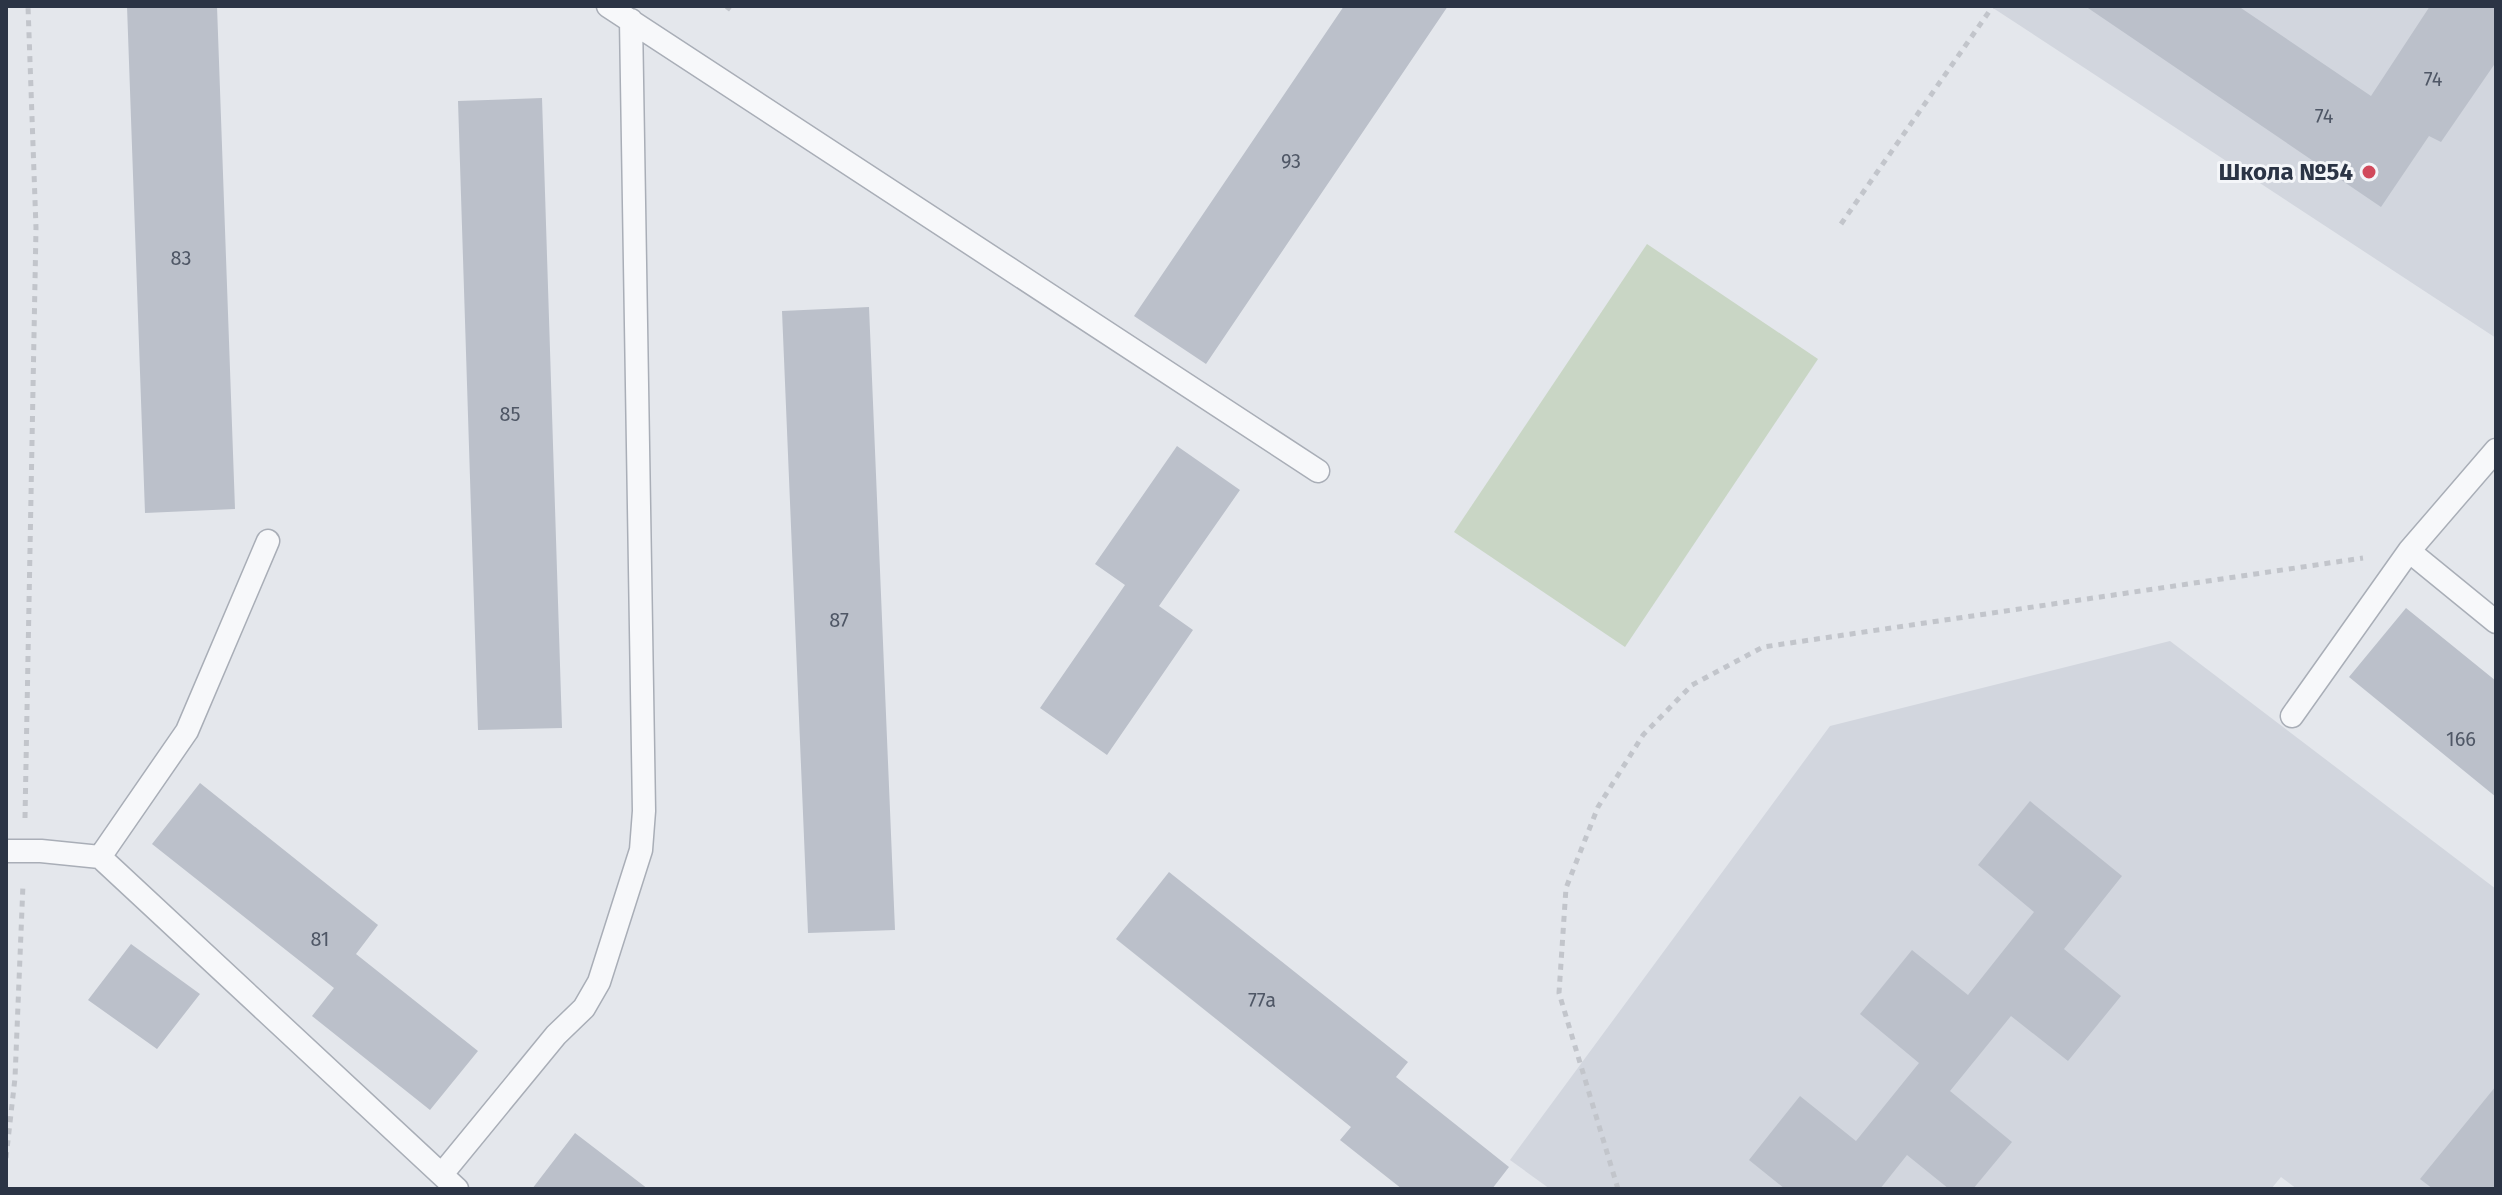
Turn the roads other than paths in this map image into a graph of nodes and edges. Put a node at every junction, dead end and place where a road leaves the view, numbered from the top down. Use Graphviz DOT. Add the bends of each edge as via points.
graph roads {
  1 [pos="608,6"];
  2 [pos="631,20"];
  3 [pos="2496,450"];
  4 [pos="1318,471"];
  5 [pos="268,541"];
  6 [pos="2409,551"];
  7 [pos="2496,622"];
  8 [pos="2292,716"];
  9 [pos="15,851"];
  10 [pos="100,857"];
  11 [pos="449,1182"];
  1 -- 2 [label="lane"];
  2 -- 4 [label="lane"];
  2 -- 11 [label="lane" via="641,850 599,982 584,1008 556,1035"];
  3 -- 6 [label="lane"];
  5 -- 10 [label="lane" via="187,731"];
  6 -- 7 [label="lane"];
  6 -- 8 [label="lane"];
  9 -- 10 [label="lane"];
  10 -- 11 [label="lane"];
}
